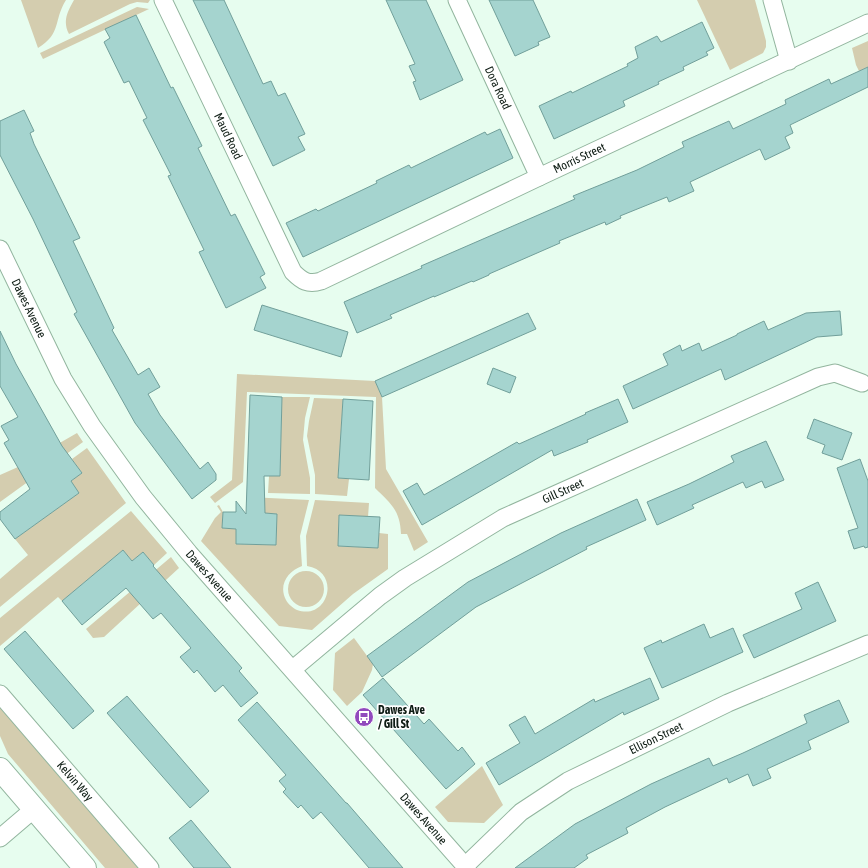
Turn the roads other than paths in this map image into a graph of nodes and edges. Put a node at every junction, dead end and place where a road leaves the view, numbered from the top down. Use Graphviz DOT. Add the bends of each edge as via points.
graph roads {
  1 [pos="163,0"];
  2 [pos="457,0"];
  3 [pos="772,0"];
  4 [pos="868,23"];
  5 [pos="789,61"];
  6 [pos="540,177"];
  7 [pos="0,249"];
  8 [pos="293,272"];
  9 [pos="866,383"];
  10 [pos="868,644"];
  11 [pos="293,669"];
  12 [pos="0,694"];
  13 [pos="0,769"];
  14 [pos="34,809"];
  15 [pos="0,838"];
  16 [pos="466,867"];
  17 [pos="85,868"];
  18 [pos="150,868"];
  1 -- 8 [label="street, Maud Road"];
  2 -- 6 [label="street, Dora Road"];
  3 -- 5 [label="street"];
  4 -- 5 [label="street, Morris Street"];
  5 -- 6 [label="street, Morris Street"];
  6 -- 8 [label="street, Morris Street" via="321,281 312,284 301,280"];
  7 -- 11 [label="street, Dawes Avenue" via="63,379 92,426 176,538"];
  9 -- 11 [label="street, Gill Street" via="835,373 818,377 503,518 405,578"];
  10 -- 16 [label="street, Ellison Street" via="728,703 568,781 521,812"];
  11 -- 16 [label="street, Dawes Avenue"];
  12 -- 18 [label="street, Kelvin Way"];
  13 -- 14 [label="main road"];
  14 -- 15 [label="street"];
  14 -- 17 [label="main road"];
}
